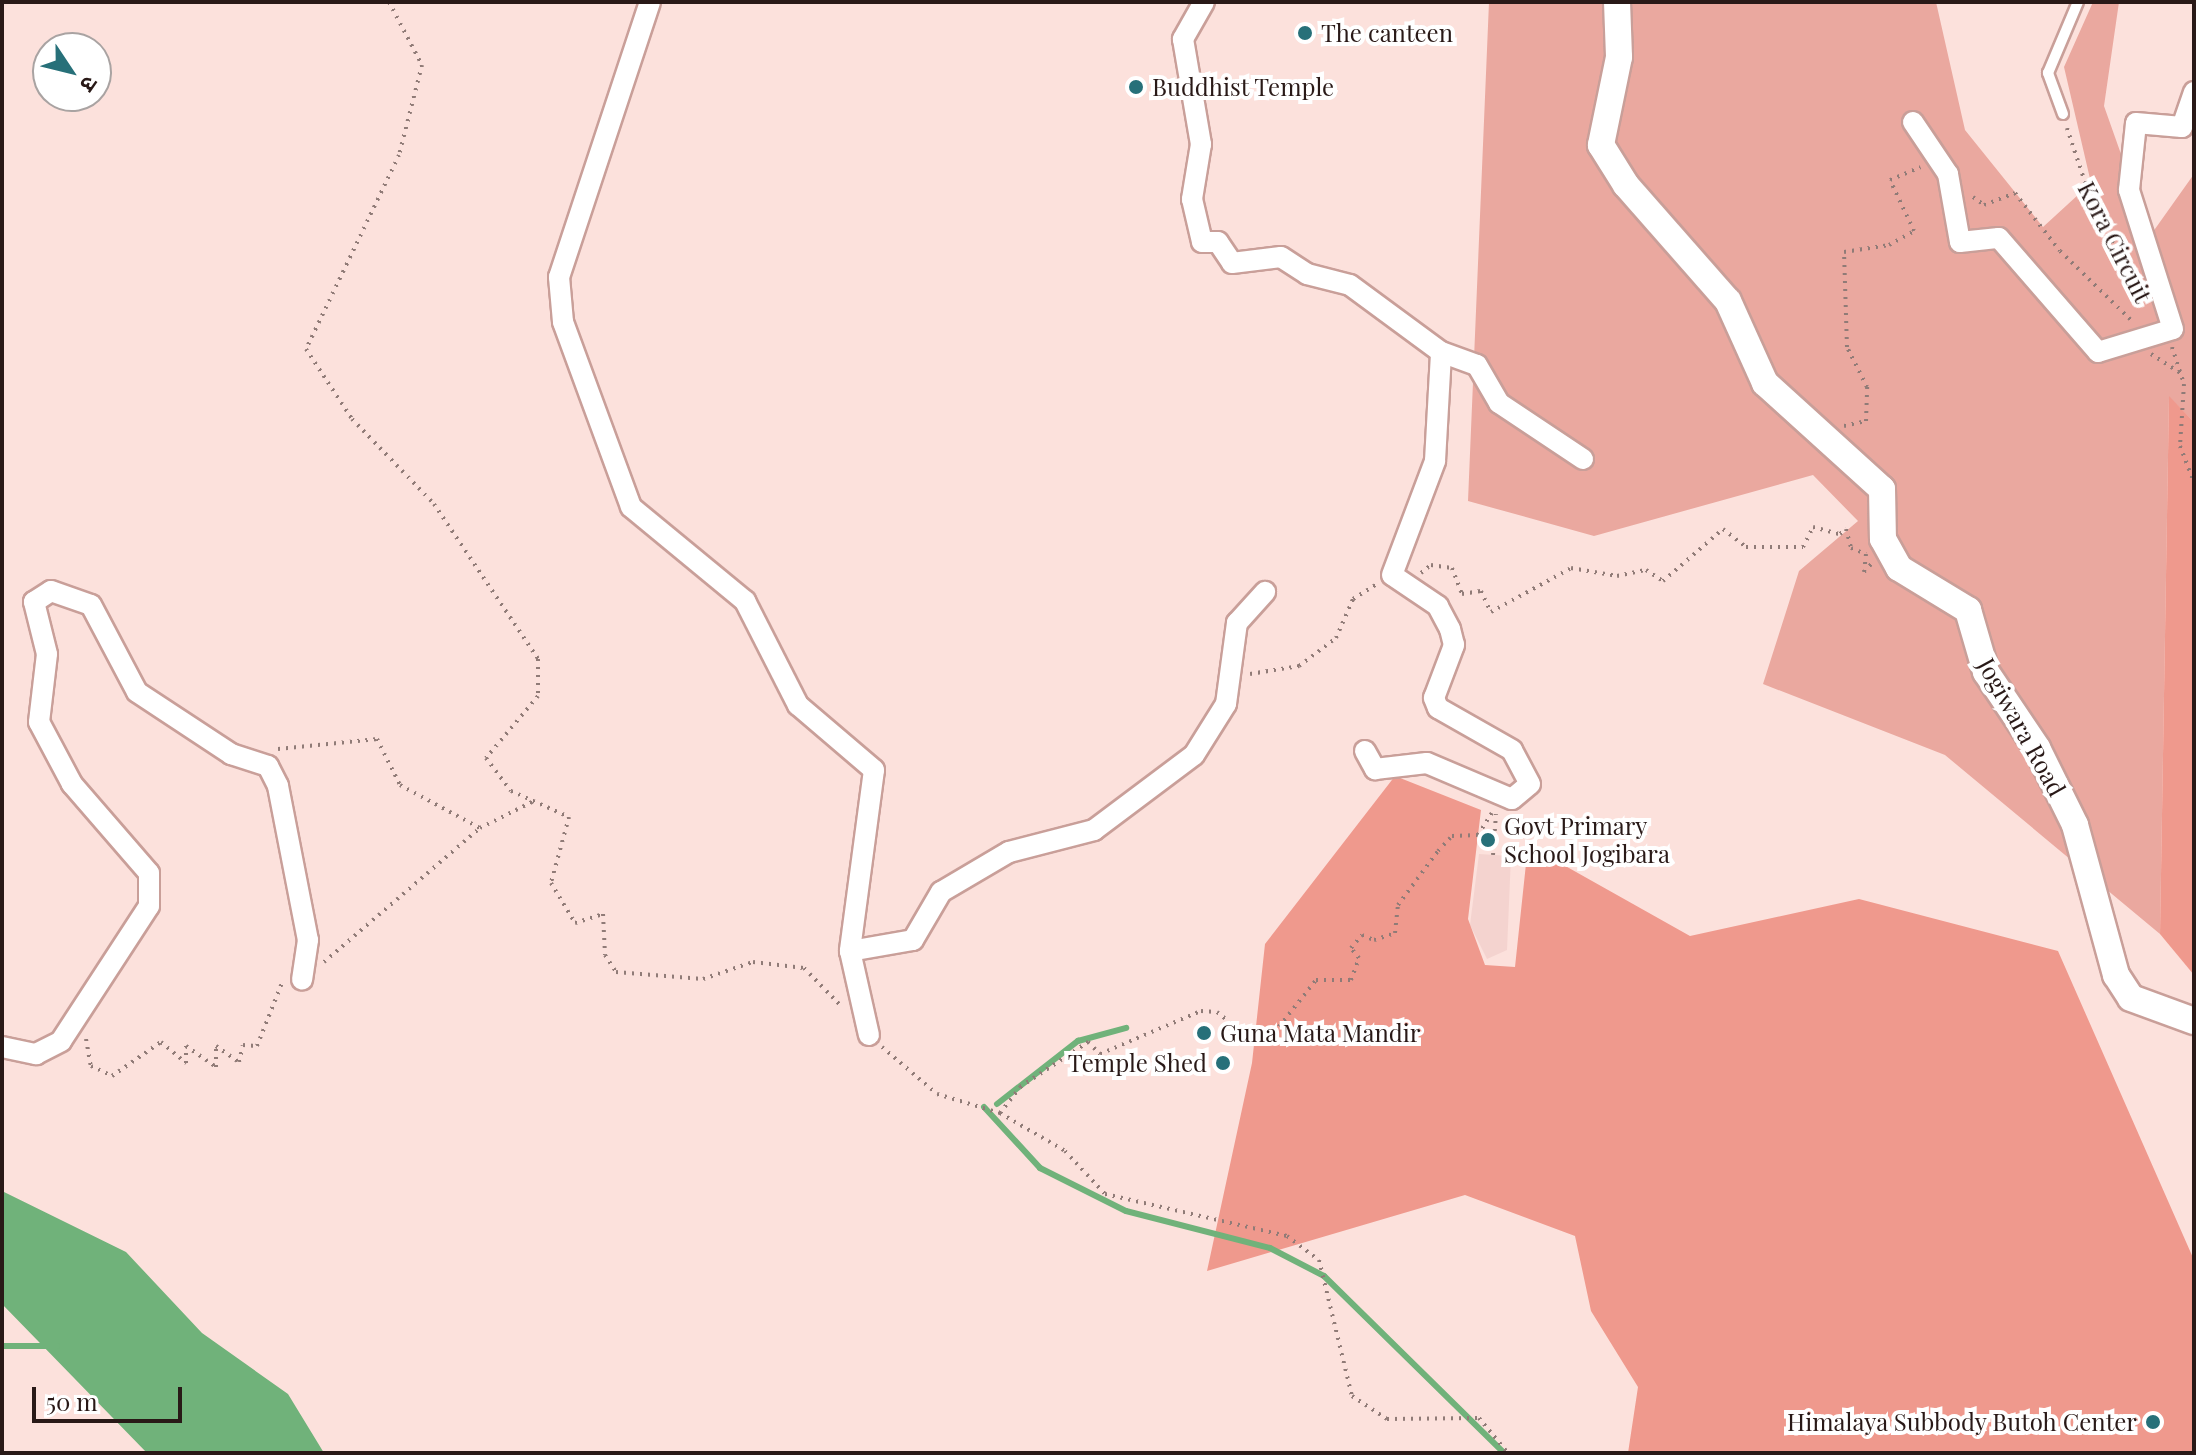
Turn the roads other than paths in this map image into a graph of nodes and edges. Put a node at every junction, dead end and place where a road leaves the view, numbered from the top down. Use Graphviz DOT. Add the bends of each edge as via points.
graph roads {
  1 [pos="650,2"];
  2 [pos="1204,2"];
  3 [pos="1617,2"];
  4 [pos="2078,2"];
  5 [pos="2194,92"];
  6 [pos="2063,114"];
  7 [pos="1913,122"];
  8 [pos="1441,352"];
  9 [pos="1583,459"];
  10 [pos="1265,592"];
  11 [pos="1365,751"];
  12 [pos="850,951"];
  13 [pos="302,980"];
  14 [pos="2194,1021"];
  15 [pos="869,1035"];
  16 [pos="2,1047"];
  1 -- 12 [label="street" via="559,277 563,322 631,507 745,601 798,705 874,770"];
  2 -- 8 [label="street" via="1183,39 1201,144 1192,199 1202,242 1218,242 1232,263 1281,257 1307,274 1350,285 1424,333"];
  3 -- 14 [label="street, Jogiwara Road" via="1619,57 1601,145 1626,185 1728,301 1765,383 1882,489 1883,539 1899,568 1968,610 1986,672 2037,748 2075,825 2116,975 2131,998"];
  4 -- 6 [label="lane" via="2048,73"];
  5 -- 7 [label="street" via="2182,127 2136,123 2129,190 2173,329 2098,352 1999,238 1960,242 1949,179"];
  8 -- 9 [label="street" via="1477,365 1499,403"];
  8 -- 11 [label="street" via="1435,461 1392,575 1438,606 1450,629 1454,645 1434,698 1438,708 1512,750 1528,770 1523,797 1502,797 1427,763 1375,769"];
  10 -- 12 [label="street" via="1237,623 1226,704 1194,755 1094,830 1009,852 941,892 913,940"];
  12 -- 15 [label="street"];
  13 -- 16 [label="street" via="308,940 278,786 268,766 245,758 137,692 91,605 51,591 34,602 47,654 39,722 72,784 149,873 149,906 61,1041 36,1054"];
}
